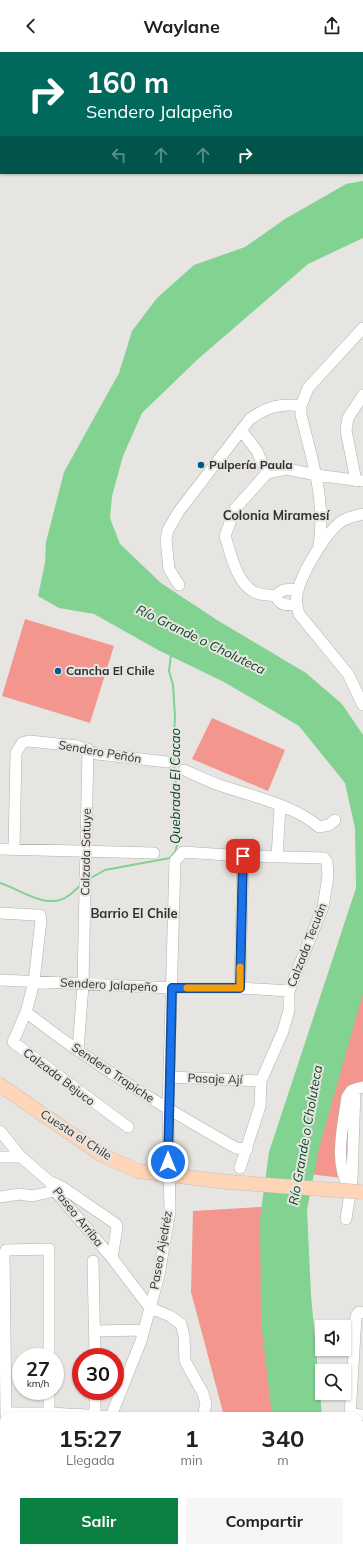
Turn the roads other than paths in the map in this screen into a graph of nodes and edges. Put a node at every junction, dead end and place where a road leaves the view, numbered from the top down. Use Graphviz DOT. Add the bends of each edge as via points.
graph roads {
  1 [pos="363,328"];
  2 [pos="363,395"];
  3 [pos="301,406"];
  4 [pos="241,430"];
  5 [pos="267,473"];
  6 [pos="316,475"];
  7 [pos="360,481"];
  8 [pos="363,514"];
  9 [pos="319,546"];
  10 [pos="179,585"];
  11 [pos="298,590"];
  12 [pos="276,596"];
  13 [pos="296,605"];
  14 [pos="363,705"];
  15 [pos="88,749"];
  16 [pos="167,762"];
  17 [pos="184,770"];
  18 [pos="280,807"];
  19 [pos="335,820"];
  20 [pos="0,849"];
  21 [pos="14,849"];
  22 [pos="86,851"];
  23 [pos="154,852"];
  24 [pos="243,856"];
  25 [pos="277,857"];
  26 [pos="0,914"];
  27 [pos="0,980"];
  28 [pos="34,982"];
  29 [pos="83,985"];
  30 [pos="172,988"];
  31 [pos="240,988"];
  32 [pos="289,991"];
  33 [pos="26,1012"];
  34 [pos="78,1050"];
  35 [pos="170,1077"];
  36 [pos="261,1081"];
  37 [pos="0,1085"];
  38 [pos="359,1088"];
  39 [pos="168,1110"];
  40 [pos="128,1127"];
  41 [pos="0,1131"];
  42 [pos="247,1150"];
  43 [pos="0,1157"];
  44 [pos="21,1157"];
  45 [pos="240,1168"];
  46 [pos="168,1175"];
  47 [pos="49,1181"];
  48 [pos="55,1191"];
  49 [pos="358,1191"];
  50 [pos="0,1197"];
  51 [pos="346,1219"];
  52 [pos="112,1258"];
  53 [pos="93,1261"];
  54 [pos="150,1308"];
  55 [pos="361,1312"];
  56 [pos="144,1330"];
  57 [pos="94,1331"];
  58 [pos="49,1348"];
  59 [pos="95,1348"];
  60 [pos="49,1400"];
  61 [pos="97,1400"];
  62 [pos="4,1412"];
  63 [pos="49,1412"];
  64 [pos="99,1412"];
  65 [pos="113,1412"];
  66 [pos="204,1412"];
  67 [pos="350,1412"];
  1 -- 3 [label="street" via="308,388"];
  2 -- 7 [label="street" via="348,418 346,430"];
  3 -- 4 [label="street" via="283,404 262,411 250,419"];
  3 -- 6 [label="street"];
  4 -- 5 [label="street"];
  4 -- 10 [label="street" via="179,511 168,530 166,539 169,569"];
  5 -- 6 [label="street" via="287,469"];
  5 -- 12 [label="street" via="235,509 225,536 245,585 255,592"];
  6 -- 7 [label="street"];
  6 -- 9 [label="street" via="321,507"];
  8 -- 9 [label="street" via="344,520 332,529"];
  9 -- 11 [label="street"];
  11 -- 12 [label="street" via="287,588"];
  11 -- 13 [label="street"];
  12 -- 13 [label="street" via="278,602 285,606"];
  13 -- 14 [label="street" via="299,614 348,674"];
  15 -- 16 [label="street, Sendero Peñón" via="97,754"];
  15 -- 21 [label="street, Sendero Peñón" via="29,741 22,743 16,753"];
  15 -- 22 [label="street, Calzada Satuye"];
  17 -- 18 [label="street" via="216,785"];
  18 -- 19 [label="street" via="306,817 319,827 329,825"];
  18 -- 25 [label="street"];
  20 -- 21 [label="street"];
  21 -- 22 [label="street"];
  22 -- 23 [label="street"];
  22 -- 29 [label="street, Calzada Satuye"];
  24 -- 25 [label="street"];
  24 -- 30 [label="street, Paseo Ajedréz" via="183,852 175,861"];
  24 -- 31 [label="street"];
  25 -- 32 [label="street, Calzada Tecuán" via="324,858 327,862 328,876 323,907"];
  26 -- 28 [label="street, Calzada Bejuco" via="40,915"];
  27 -- 28 [label="street, Sendero Jalapeño"];
  28 -- 29 [label="street, Sendero Jalapeño"];
  28 -- 33 [label="street, Calzada Bejuco"];
  29 -- 30 [label="street, Sendero Jalapeño"];
  29 -- 34 [label="street, Calzada Satuye"];
  30 -- 31 [label="street, Sendero Jalapeño"];
  30 -- 35 [label="street, Paseo Ajedréz"];
  31 -- 32 [label="street, Sendero Jalapeño"];
  32 -- 36 [label="street, Calzada Tecuán" via="289,1010 284,1031"];
  33 -- 34 [label="street, Sendero Trapiche"];
  33 -- 40 [label="street, Calzada Bejuco" via="13,1042"];
  34 -- 39 [label="street, Sendero Trapiche"];
  35 -- 36 [label="street, Pasaje Ají"];
  35 -- 39 [label="street, Paseo Ajedréz"];
  36 -- 42 [label="street, Calzada Tecuán" via="260,1106"];
  37 -- 46 [label="main road, Cuesta el Chile" via="102,1155 138,1171"];
  38 -- 49 [label="street"];
  39 -- 42 [label="street, Sendero Trapiche" via="236,1148"];
  39 -- 46 [label="street, Paseo Ajedréz"];
  41 -- 44 [label="street, Paseo Arriba"];
  42 -- 45 [label="street, Calzada Tecuán"];
  43 -- 44 [label="street"];
  44 -- 47 [label="street, Paseo Arriba"];
  46 -- 49 [label="main road, Cuesta el Chile, bridge"];
  46 -- 54 [label="street, Paseo Ajedréz" via="170,1211"];
  47 -- 48 [label="street, Paseo Arriba"];
  47 -- 52 [label="street" via="116,1224"];
  48 -- 50 [label="street" via="32,1196 20,1194"];
  48 -- 52 [label="street, Paseo Arriba"];
  49 -- 51 [label="street"];
  52 -- 54 [label="street, Paseo Arriba"];
  53 -- 57 [label="street"];
  54 -- 56 [label="street, Paseo Ajedréz"];
  54 -- 66 [label="street" via="170,1316 181,1324 185,1361 203,1393 206,1404"];
  55 -- 67 [label="street" via="356,1316"];
  56 -- 57 [label="street"];
  56 -- 65 [label="street, Paseo Ajedréz"];
  57 -- 59 [label="street"];
  58 -- 62 [label="street" via="49,1250 6,1250"];
  60 -- 63 [label="street"];
  61 -- 64 [label="street"];
}
